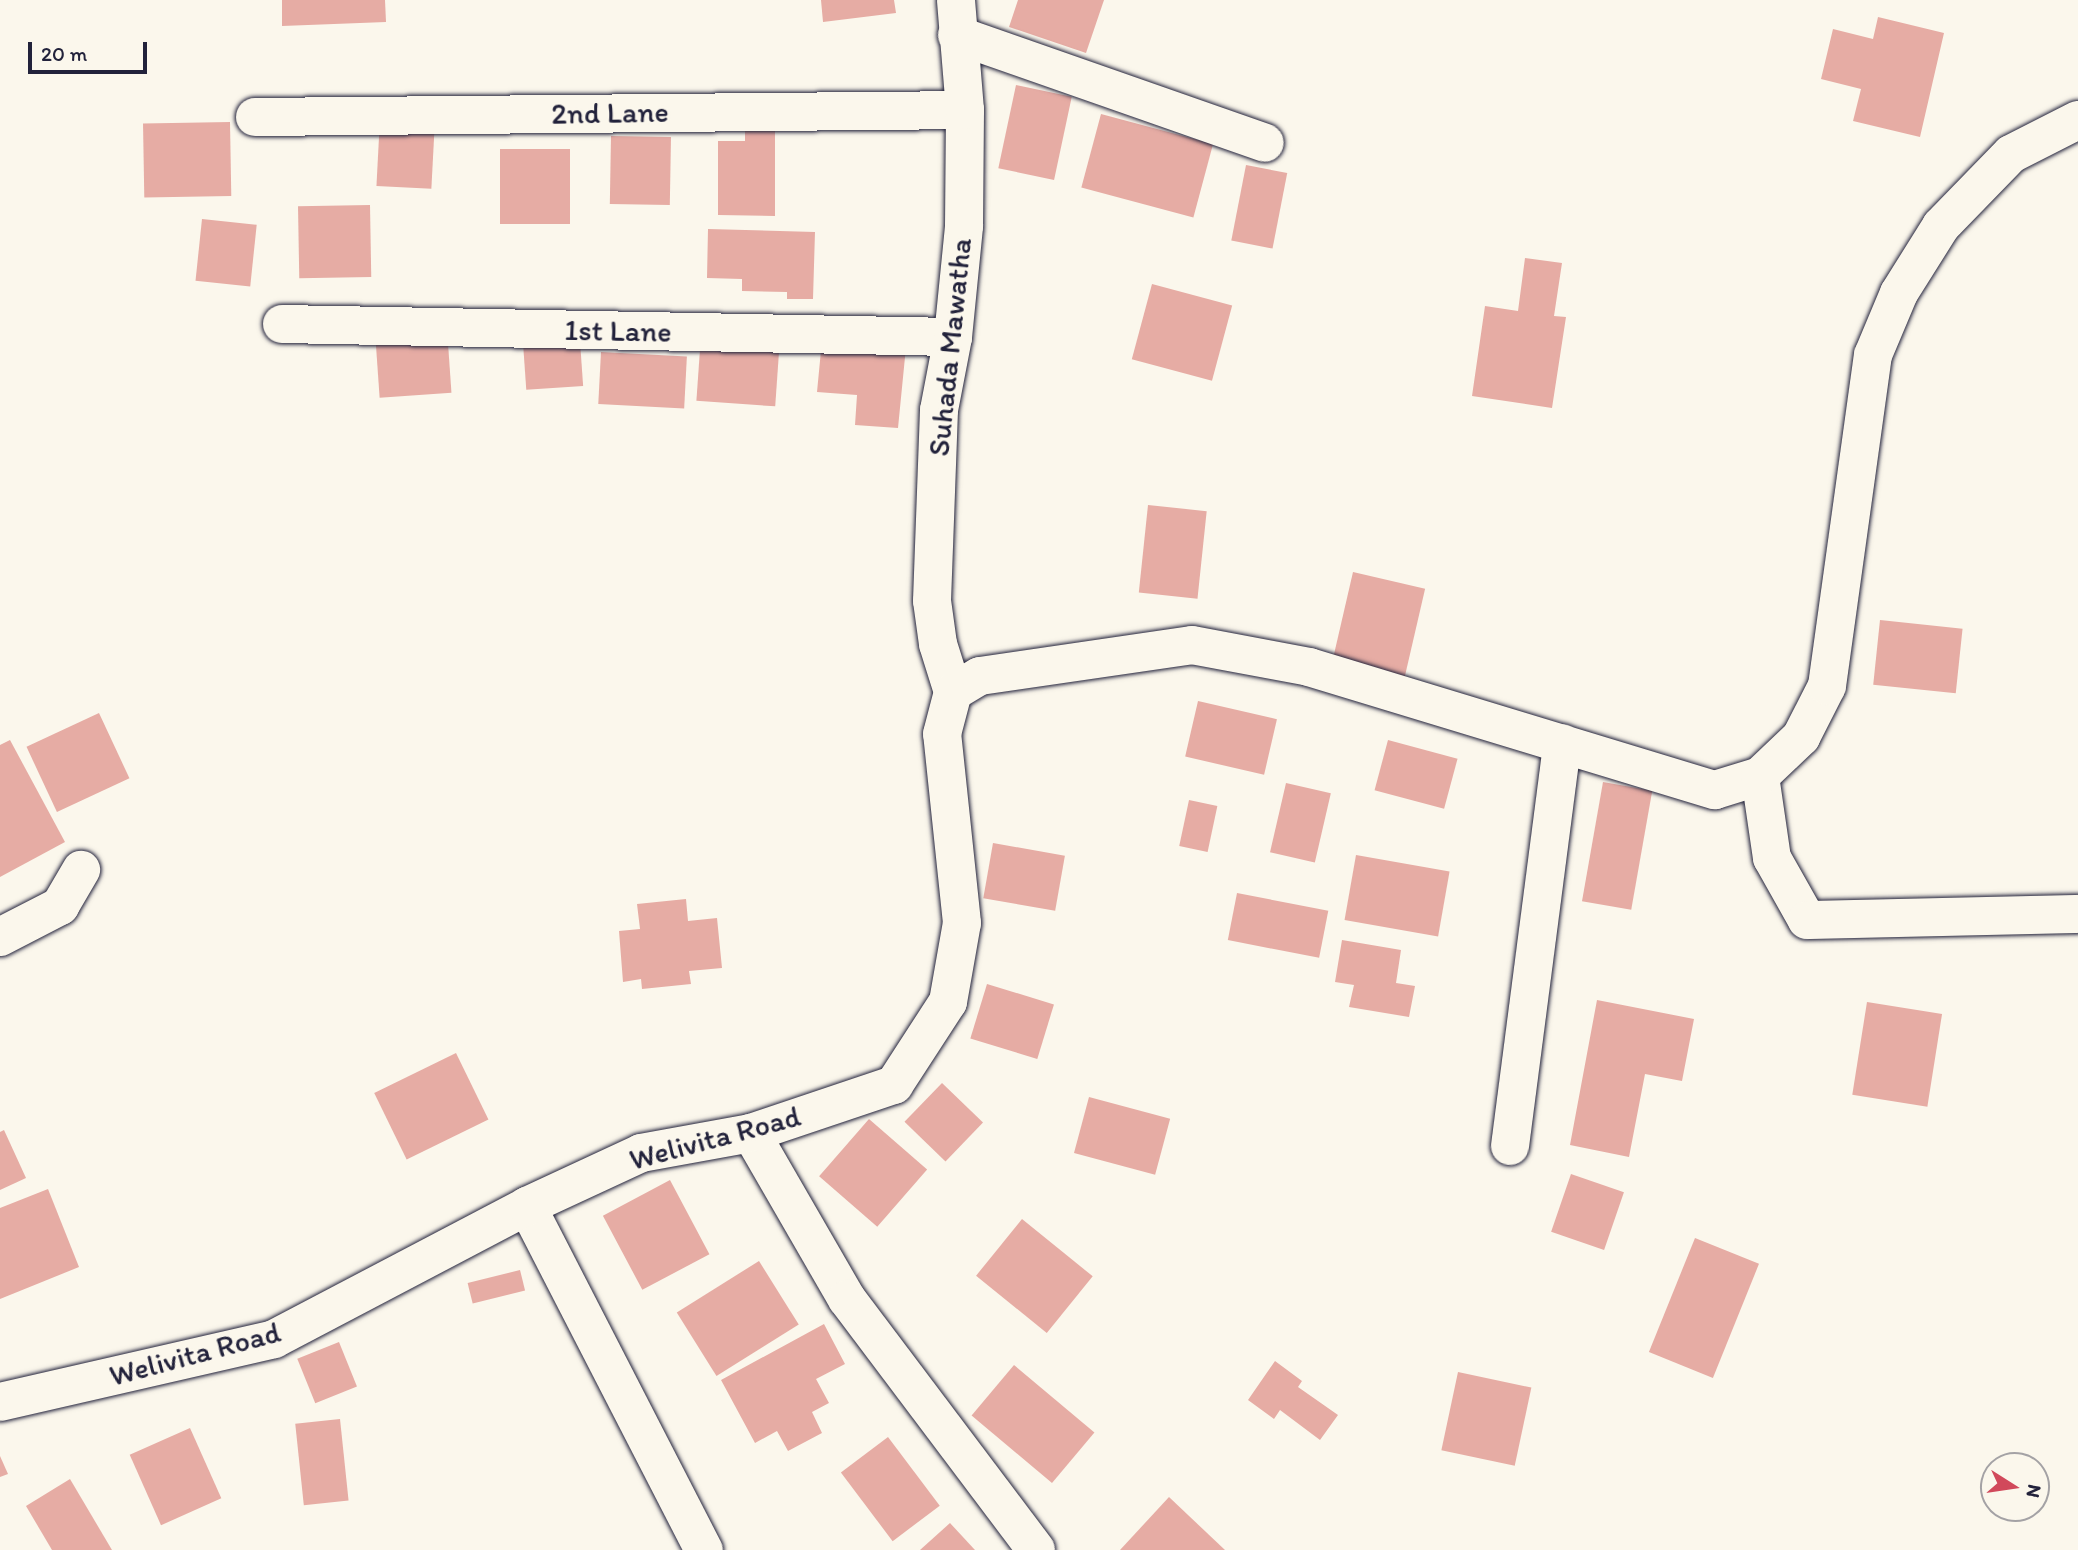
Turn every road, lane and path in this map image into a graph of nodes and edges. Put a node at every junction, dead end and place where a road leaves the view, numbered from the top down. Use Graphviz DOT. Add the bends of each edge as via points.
graph roads {
  1 [pos="956,17"];
  2 [pos="965,110"];
  3 [pos="255,117"];
  4 [pos="2078,120"];
  5 [pos="1265,143"];
  6 [pos="282,324"];
  7 [pos="954,337"];
  8 [pos="953,692"];
  9 [pos="1562,743"];
  10 [pos="1760,776"];
  11 [pos="82,870"];
  12 [pos="2078,914"];
  13 [pos="0,937"];
  14 [pos="751,1133"];
  15 [pos="1510,1146"];
  16 [pos="527,1206"];
  17 [pos="0,1402"];
  18 [pos="704,1550"];
  19 [pos="1036,1550"];
  1 -- 2 [label="street, Suhada Mawatha"];
  1 -- 5 [label="street"];
  2 -- 3 [label="street, 2nd Lane"];
  2 -- 7 [label="street, Suhada Mawatha" via="964,226"];
  4 -- 10 [label="street" via="2011,155 1941,226 1899,293 1873,355 1827,686 1801,737"];
  6 -- 7 [label="street, 1st Lane"];
  7 -- 8 [label="street, Suhada Mawatha" via="939,410 932,601 938,644"];
  8 -- 9 [label="street" via="980,676 1192,645 1310,667"];
  8 -- 14 [label="street, Welivita Road" via="942,734 962,923 948,1002 894,1086"];
  9 -- 10 [label="street" via="1716,790"];
  9 -- 15 [label="street"];
  10 -- 12 [label="street" via="1772,858 1807,920"];
  11 -- 13 [label="street" via="60,906"];
  14 -- 16 [label="street, Welivita Road" via="641,1153"];
  14 -- 19 [label="street" via="847,1299"];
  16 -- 17 [label="street, Welivita Road" via="274,1339"];
  16 -- 18 [label="street"];
}
